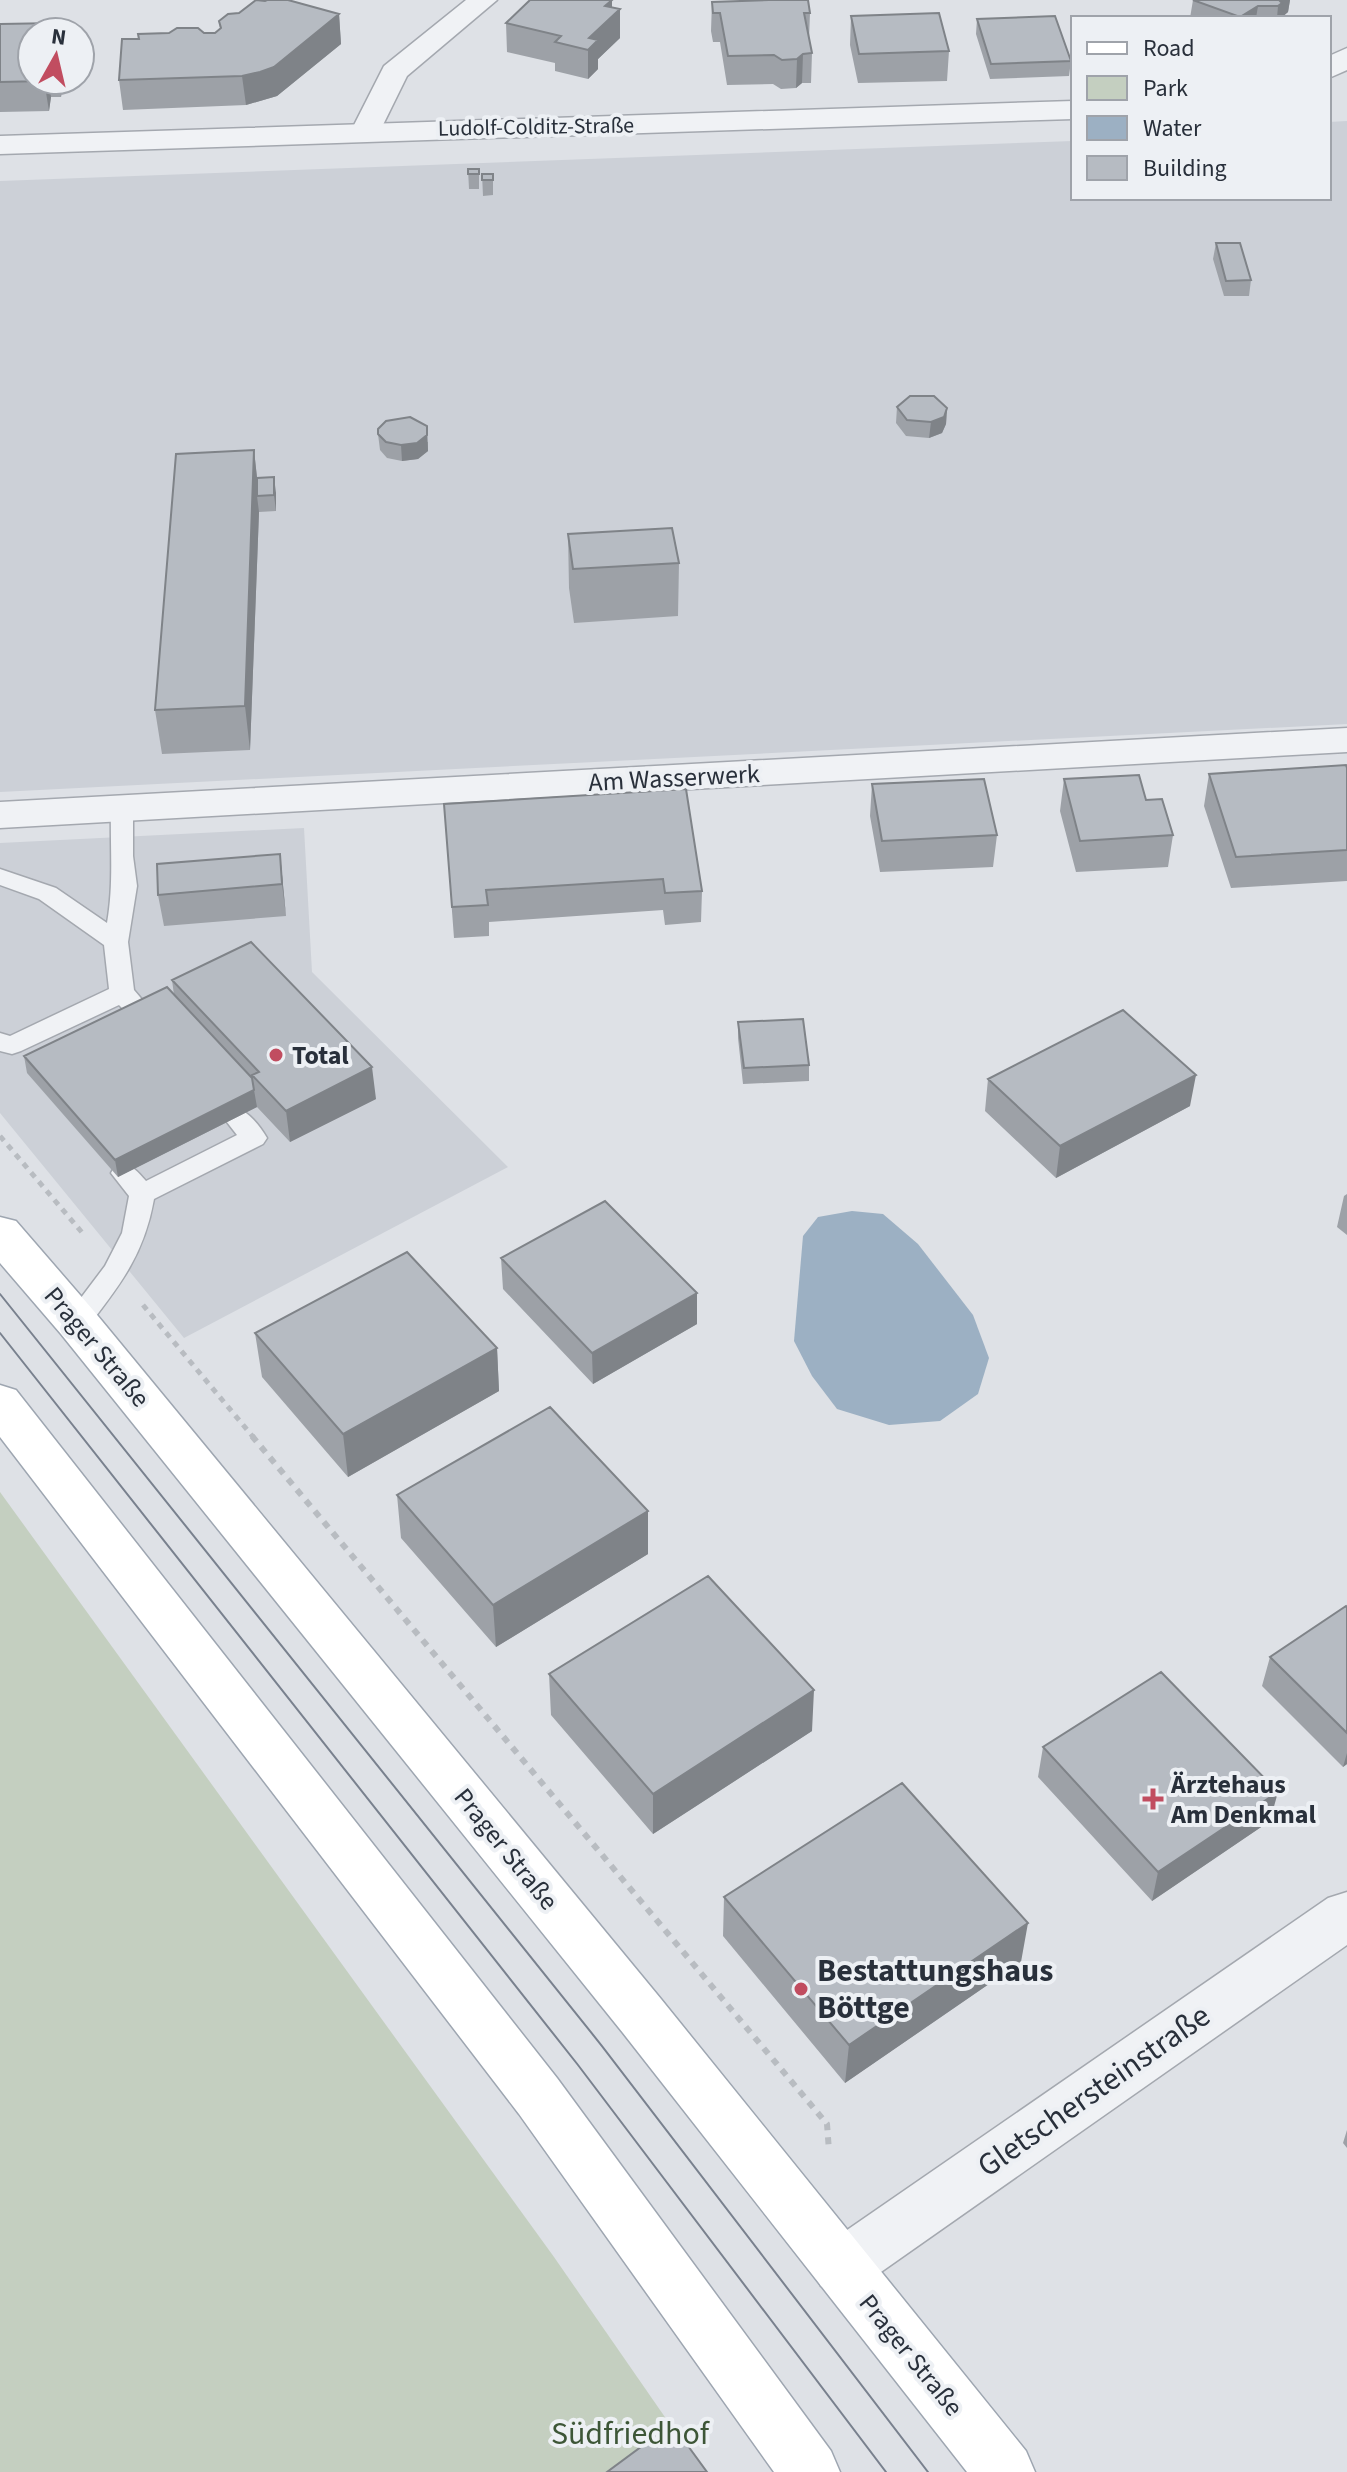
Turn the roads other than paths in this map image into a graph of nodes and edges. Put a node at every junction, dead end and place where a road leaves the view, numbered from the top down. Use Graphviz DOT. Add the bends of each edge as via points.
graph roads {
  1 [pos="483,0"];
  2 [pos="1071,110"];
  3 [pos="366,131"];
  4 [pos="0,145"];
  5 [pos="1347,740"];
  6 [pos="122,808"];
  7 [pos="0,815"];
  8 [pos="0,877"];
  9 [pos="116,942"];
  10 [pos="122,993"];
  11 [pos="144,1016"];
  12 [pos="10,1044"];
  13 [pos="236,1117"];
  14 [pos="180,1145"];
  15 [pos="198,1166"];
  16 [pos="124,1173"];
  17 [pos="142,1194"];
  18 [pos="0,1233"];
  19 [pos="77,1322"];
  20 [pos="0,1403"];
  21 [pos="1347,1915"];
  22 [pos="841,2267"];
  23 [pos="810,2472"];
  24 [pos="1005,2472"];
  1 -- 3 [label="street" via="394,72"];
  2 -- 3 [label="street, Ludolf-Colditz-Straße"];
  3 -- 4 [label="street, Ludolf-Colditz-Straße"];
  5 -- 6 [label="street, Am Wasserwerk"];
  6 -- 7 [label="street, Am Wasserwerk"];
  6 -- 9 [label="lane" via="125,886"];
  8 -- 9 [label="lane" via="45,891"];
  9 -- 10 [label="lane"];
  10 -- 11 [label="lane"];
  10 -- 12 [label="lane" via="74,1027"];
  13 -- 15 [label="lane" via="254,1138"];
  14 -- 15 [label="lane"];
  15 -- 17 [label="lane"];
  16 -- 17 [label="lane"];
  17 -- 19 [label="lane" via="135,1233 115,1272"];
  18 -- 19 [label="main road, Prager Straße"];
  19 -- 22 [label="main road, Prager Straße"];
  20 -- 23 [label="main road" via="538,2096"];
  21 -- 22 [label="street, Gletschersteinstraße"];
  22 -- 24 [label="main road, Prager Straße"];
}
